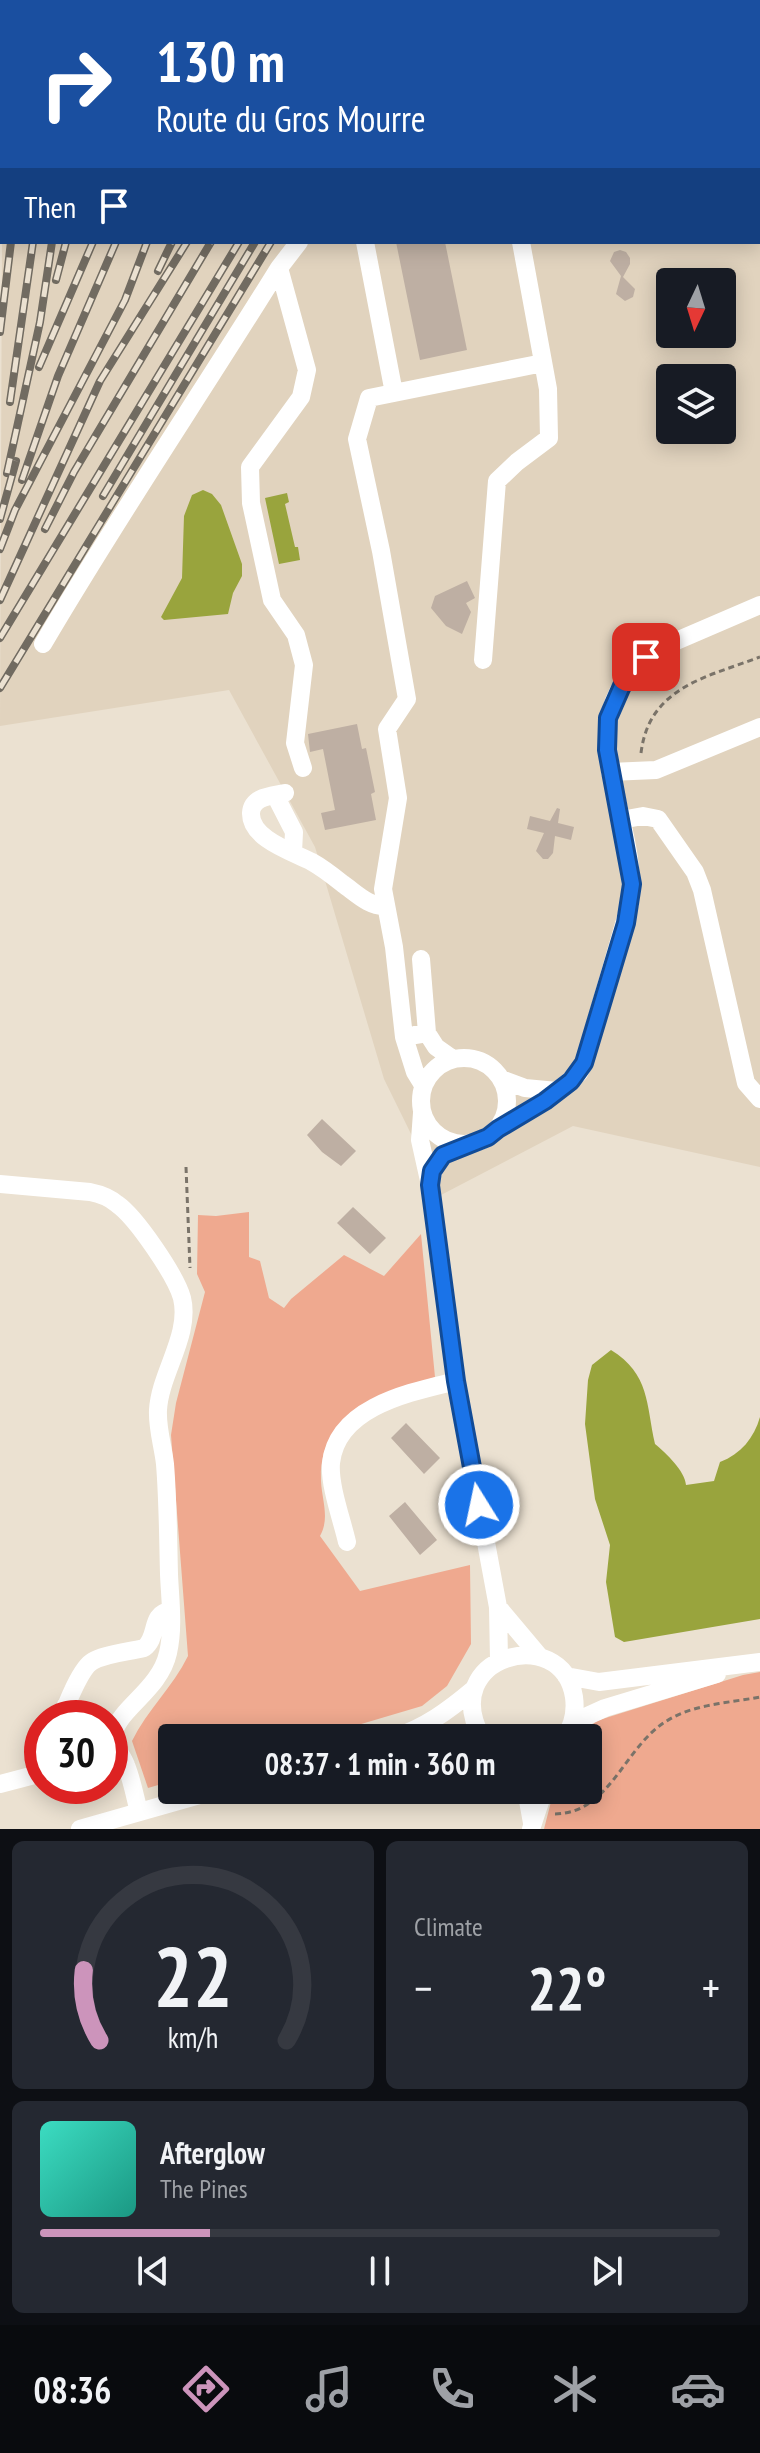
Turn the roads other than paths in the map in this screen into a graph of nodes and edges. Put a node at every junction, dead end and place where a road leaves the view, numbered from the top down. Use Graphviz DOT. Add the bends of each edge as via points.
graph roads {
  1 [pos="297,244"];
  2 [pos="365,244"];
  3 [pos="521,244"];
  4 [pos="279,268"];
  5 [pos="543,363"];
  6 [pos="394,393"];
  7 [pos="760,605"];
  8 [pos="43,644"];
  9 [pos="483,660"];
  10 [pos="760,727"];
  11 [pos="303,768"];
  12 [pos="610,772"];
  13 [pos="621,820"];
  14 [pos="293,852"];
  15 [pos="386,906"];
  16 [pos="421,959"];
  17 [pos="427,1033"];
  18 [pos="404,1037"];
  19 [pos="453,1059"];
  20 [pos="501,1079"];
  21 [pos="423,1085"];
  22 [pos="557,1091"];
  23 [pos="760,1099"];
  24 [pos="422,1113"];
  25 [pos="498,1129"];
  26 [pos="463,1145"];
  27 [pos="0,1184"];
  28 [pos="430,1185"];
  29 [pos="456,1381"];
  30 [pos="347,1542"];
  31 [pos="498,1607"];
  32 [pos="170,1611"];
  33 [pos="540,1657"];
  34 [pos="499,1660"];
  35 [pos="760,1662"];
  36 [pos="740,1666"];
  37 [pos="566,1676"];
  38 [pos="474,1689"];
  39 [pos="70,1700"];
  40 [pos="128,1712"];
  41 [pos="424,1724"];
  42 [pos="475,1724"];
  43 [pos="570,1724"];
  44 [pos="578,1724"];
  45 [pos="128,1770"];
  46 [pos="24,1778"];
  47 [pos="0,1784"];
  48 [pos="167,1804"];
  49 [pos="139,1812"];
  50 [pos="80,1829"];
  1 -- 4 [label="street"];
  2 -- 6 [label="street"];
  3 -- 5 [label="street"];
  4 -- 8 [label="street" via="107,534"];
  4 -- 11 [label="street" via="307,370 301,397 250,467 251,503 272,600 296,635 304,665 295,743"];
  5 -- 6 [label="street"];
  5 -- 9 [label="street" via="549,438 497,481"];
  6 -- 15 [label="street" via="369,398 357,439 407,699 387,729 398,798 383,889"];
  7 -- 12 [label="street" via="660,648 632,671 608,718"];
  10 -- 12 [label="street" via="656,770"];
  12 -- 13 [label="street"];
  13 -- 22 [label="street" via="632,884 626,923 584,1063"];
  13 -- 23 [label="street" via="658,819 695,872 746,1083"];
  14 -- 14 [label="street" via="256,829 251,810 258,799 280,794 294,832"];
  14 -- 15 [label="street" via="371,904"];
  15 -- 18 [label="street"];
  16 -- 17 [label="street"];
  17 -- 18 [label="street"];
  17 -- 19 [label="street"];
  18 -- 21 [label="street"];
  19 -- 20 [label="street" via="480,1061"];
  19 -- 21 [label="street" via="430,1073"];
  20 -- 22 [label="street"];
  20 -- 25 [label="street" via="507,1105"];
  21 -- 24 [label="street"];
  22 -- 25 [label="street"];
  24 -- 26 [label="street" via="438,1136"];
  24 -- 28 [label="street" via="420,1140"];
  25 -- 26 [label="street"];
  26 -- 28 [label="street" via="436,1161"];
  27 -- 32 [label="street" via="103,1195 139,1226 177,1284 184,1311 158,1407"];
  28 -- 29 [label="street"];
  29 -- 30 [label="street" via="377,1404 341,1437 331,1474"];
  29 -- 31 [label="street"];
  31 -- 33 [label="street"];
  31 -- 34 [label="street"];
  32 -- 39 [label="street" via="157,1617 144,1648 93,1661"];
  32 -- 40 [label="street" via="166,1663"];
  33 -- 34 [label="street" via="526,1654"];
  33 -- 37 [label="street"];
  34 -- 38 [label="street"];
  35 -- 36 [label="street"];
  36 -- 37 [label="street" via="599,1682"];
  36 -- 44 [label="street" via="605,1708"];
  37 -- 43 [label="street" via="575,1707"];
  38 -- 41 [label="street"];
  38 -- 42 [label="street"];
  45 -- 49 [label="street"];
  46 -- 47 [label="street"];
  48 -- 49 [label="street"];
  49 -- 50 [label="street"];
}
